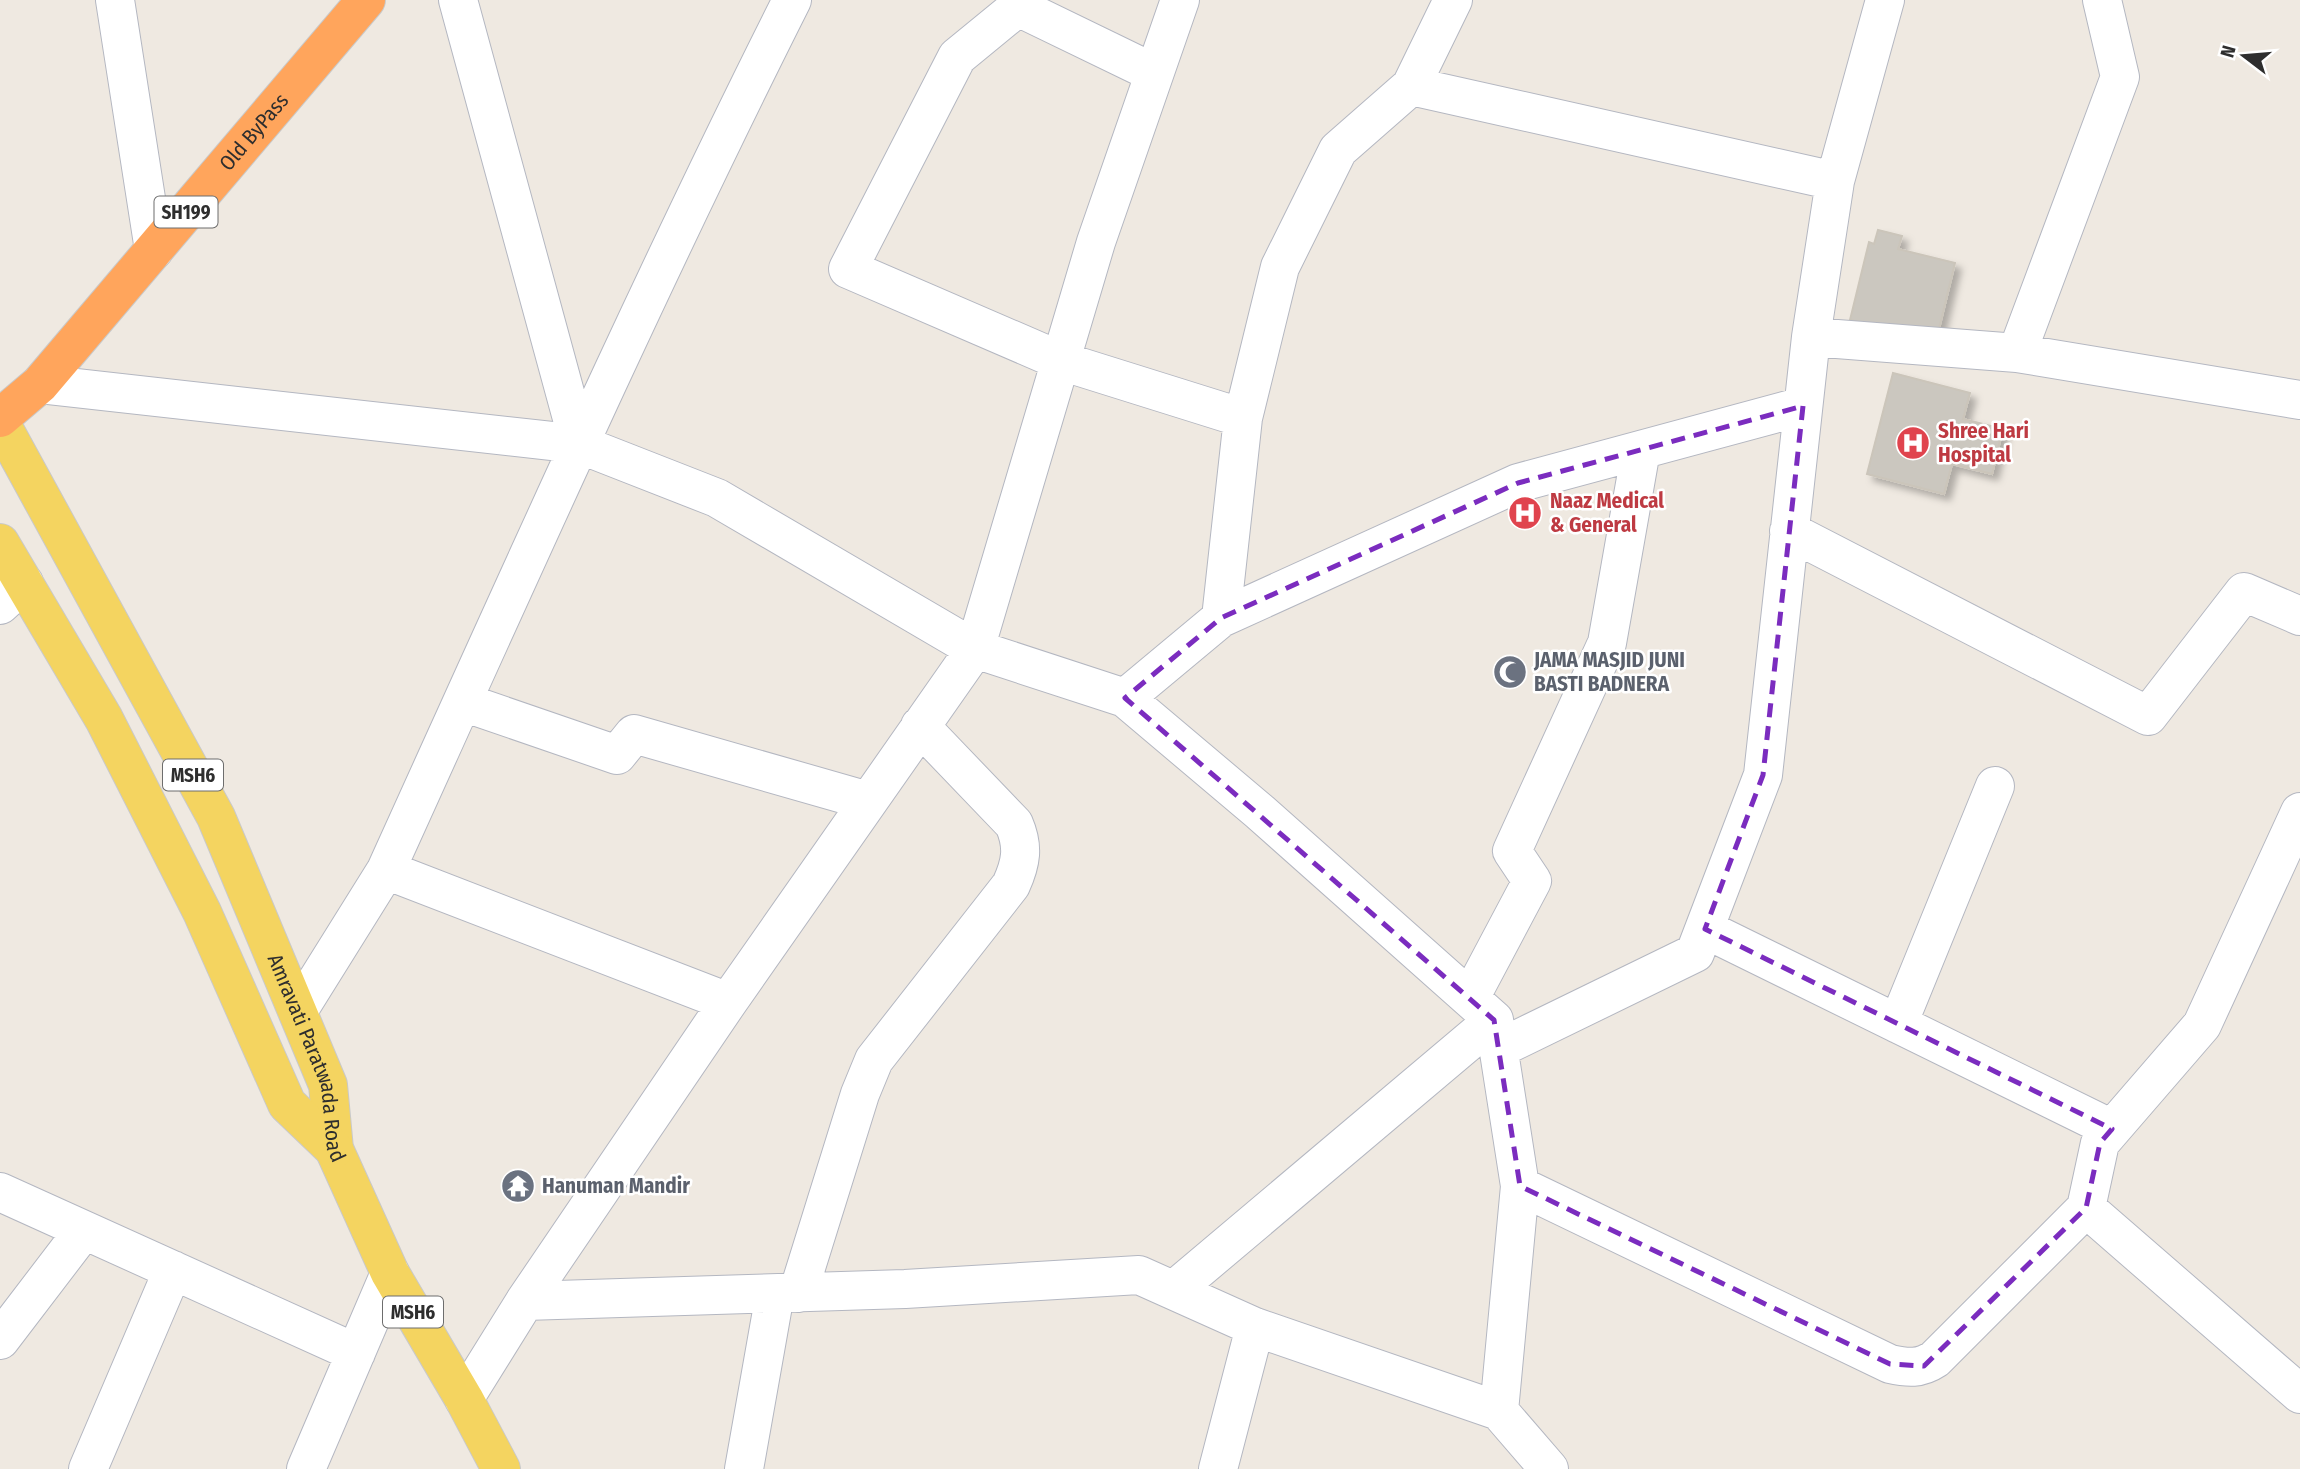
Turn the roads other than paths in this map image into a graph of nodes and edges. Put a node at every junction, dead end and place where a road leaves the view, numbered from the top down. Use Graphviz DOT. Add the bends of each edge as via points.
graph roads {
  1 [pos="115,0"];
  2 [pos="366,0"];
  3 [pos="458,0"];
  4 [pos="792,0"];
  5 [pos="1180,0"];
  6 [pos="1453,0"];
  7 [pos="1885,0"];
  8 [pos="2102,0"];
  9 [pos="1154,73"];
  10 [pos="1411,86"];
  11 [pos="1835,181"];
  12 [pos="153,250"];
  13 [pos="1811,337"];
  14 [pos="2017,353"];
  15 [pos="1060,361"];
  16 [pos="40,383"];
  17 [pos="2300,400"];
  18 [pos="1803,406"];
  19 [pos="1243,418"];
  20 [pos="0,420"];
  21 [pos="579,444"];
  22 [pos="1641,450"];
  23 [pos="1789,531"];
  24 [pos="0,543"];
  25 [pos="12,594"];
  26 [pos="2300,616"];
  27 [pos="1222,618"];
  28 [pos="975,649"];
  29 [pos="1125,698"];
  30 [pos="463,702"];
  31 [pos="920,726"];
  32 [pos="1995,786"];
  33 [pos="868,801"];
  34 [pos="2300,812"];
  35 [pos="386,870"];
  36 [pos="1704,929"];
  37 [pos="729,1002"];
  38 [pos="298,1011"];
  39 [pos="1488,1022"];
  40 [pos="1898,1024"];
  41 [pos="2112,1129"];
  42 [pos="334,1149"];
  43 [pos="1520,1186"];
  44 [pos="0,1192"];
  45 [pos="2086,1208"];
  46 [pos="84,1230"];
  47 [pos="173,1270"];
  48 [pos="390,1273"];
  49 [pos="1174,1290"];
  50 [pos="787,1293"];
  51 [pos="525,1301"];
  52 [pos="1255,1327"];
  53 [pos="0,1340"];
  54 [pos="356,1353"];
  55 [pos="2300,1394"];
  56 [pos="464,1399"];
  57 [pos="1499,1412"];
  58 [pos="88,1469"];
  59 [pos="306,1469"];
  60 [pos="501,1469"];
  61 [pos="744,1469"];
  62 [pos="1218,1469"];
  63 [pos="1549,1469"];
  1 -- 12 [label="street"];
  2 -- 12 [label="highway, Old ByPass / SH199"];
  3 -- 21 [label="street"];
  4 -- 21 [label="street"];
  5 -- 9 [label="street"];
  6 -- 10 [label="street"];
  7 -- 11 [label="street"];
  8 -- 14 [label="street" via="2120,77"];
  9 -- 15 [label="street"];
  9 -- 15 [label="street" via="1018,7 957,57 848,269"];
  10 -- 11 [label="street"];
  10 -- 19 [label="street" via="1338,150 1280,267"];
  11 -- 13 [label="street"];
  12 -- 16 [label="highway, Old ByPass / SH199"];
  13 -- 14 [label="street"];
  13 -- 18 [label="street"];
  14 -- 17 [label="street"];
  15 -- 19 [label="street"];
  15 -- 28 [label="street"];
  16 -- 20 [label="highway, Old ByPass / SH199"];
  16 -- 21 [label="street"];
  18 -- 22 [label="street"];
  18 -- 23 [label="street"];
  19 -- 27 [label="street"];
  20 -- 38 [label="main road, Amravati Paratwada Road / MSH6" via="216,817"];
  21 -- 28 [label="street" via="718,498"];
  21 -- 30 [label="street"];
  22 -- 27 [label="street" via="1518,483"];
  22 -- 39 [label="street" via="1607,643 1512,851 1532,881"];
  23 -- 26 [label="street" via="2148,716 2244,592"];
  23 -- 36 [label="street" via="1763,775"];
  24 -- 25 [label="main road, Amravati Paratwada Road / MSH6"];
  25 -- 42 [label="main road, Amravati Paratwada Road / MSH6" via="104,719 202,912 287,1104"];
  27 -- 29 [label="street"];
  28 -- 29 [label="street"];
  28 -- 31 [label="street"];
  29 -- 39 [label="street" via="1260,812"];
  30 -- 33 [label="street" via="617,755 634,734"];
  30 -- 35 [label="street"];
  31 -- 33 [label="street"];
  31 -- 50 [label="street" via="1014,824 1020,838 1018,869 1011,885 874,1060"];
  32 -- 40 [label="street"];
  33 -- 37 [label="street"];
  34 -- 41 [label="street" via="2202,1025"];
  35 -- 37 [label="street"];
  35 -- 38 [label="street"];
  36 -- 39 [label="street" via="1695,953"];
  36 -- 40 [label="street"];
  37 -- 51 [label="street"];
  38 -- 42 [label="main road, Amravati Paratwada Road / MSH6" via="328,1085"];
  39 -- 43 [label="street"];
  39 -- 49 [label="street"];
  40 -- 41 [label="street"];
  41 -- 45 [label="street" via="2100,1143"];
  42 -- 48 [label="main road, MSH6"];
  43 -- 45 [label="street" via="1890,1364 1908,1368 1924,1367 1935,1359"];
  43 -- 57 [label="street"];
  44 -- 46 [label="street"];
  45 -- 55 [label="street"];
  46 -- 47 [label="street"];
  46 -- 53 [label="street"];
  47 -- 54 [label="street"];
  47 -- 58 [label="street"];
  48 -- 54 [label="street"];
  48 -- 56 [label="main road, MSH6"];
  49 -- 50 [label="street" via="1139,1275"];
  49 -- 52 [label="street"];
  50 -- 51 [label="street"];
  50 -- 61 [label="street"];
  51 -- 56 [label="street"];
  52 -- 57 [label="street"];
  52 -- 62 [label="street"];
  54 -- 59 [label="street"];
  56 -- 60 [label="main road, MSH6"];
  57 -- 63 [label="street"];
}
